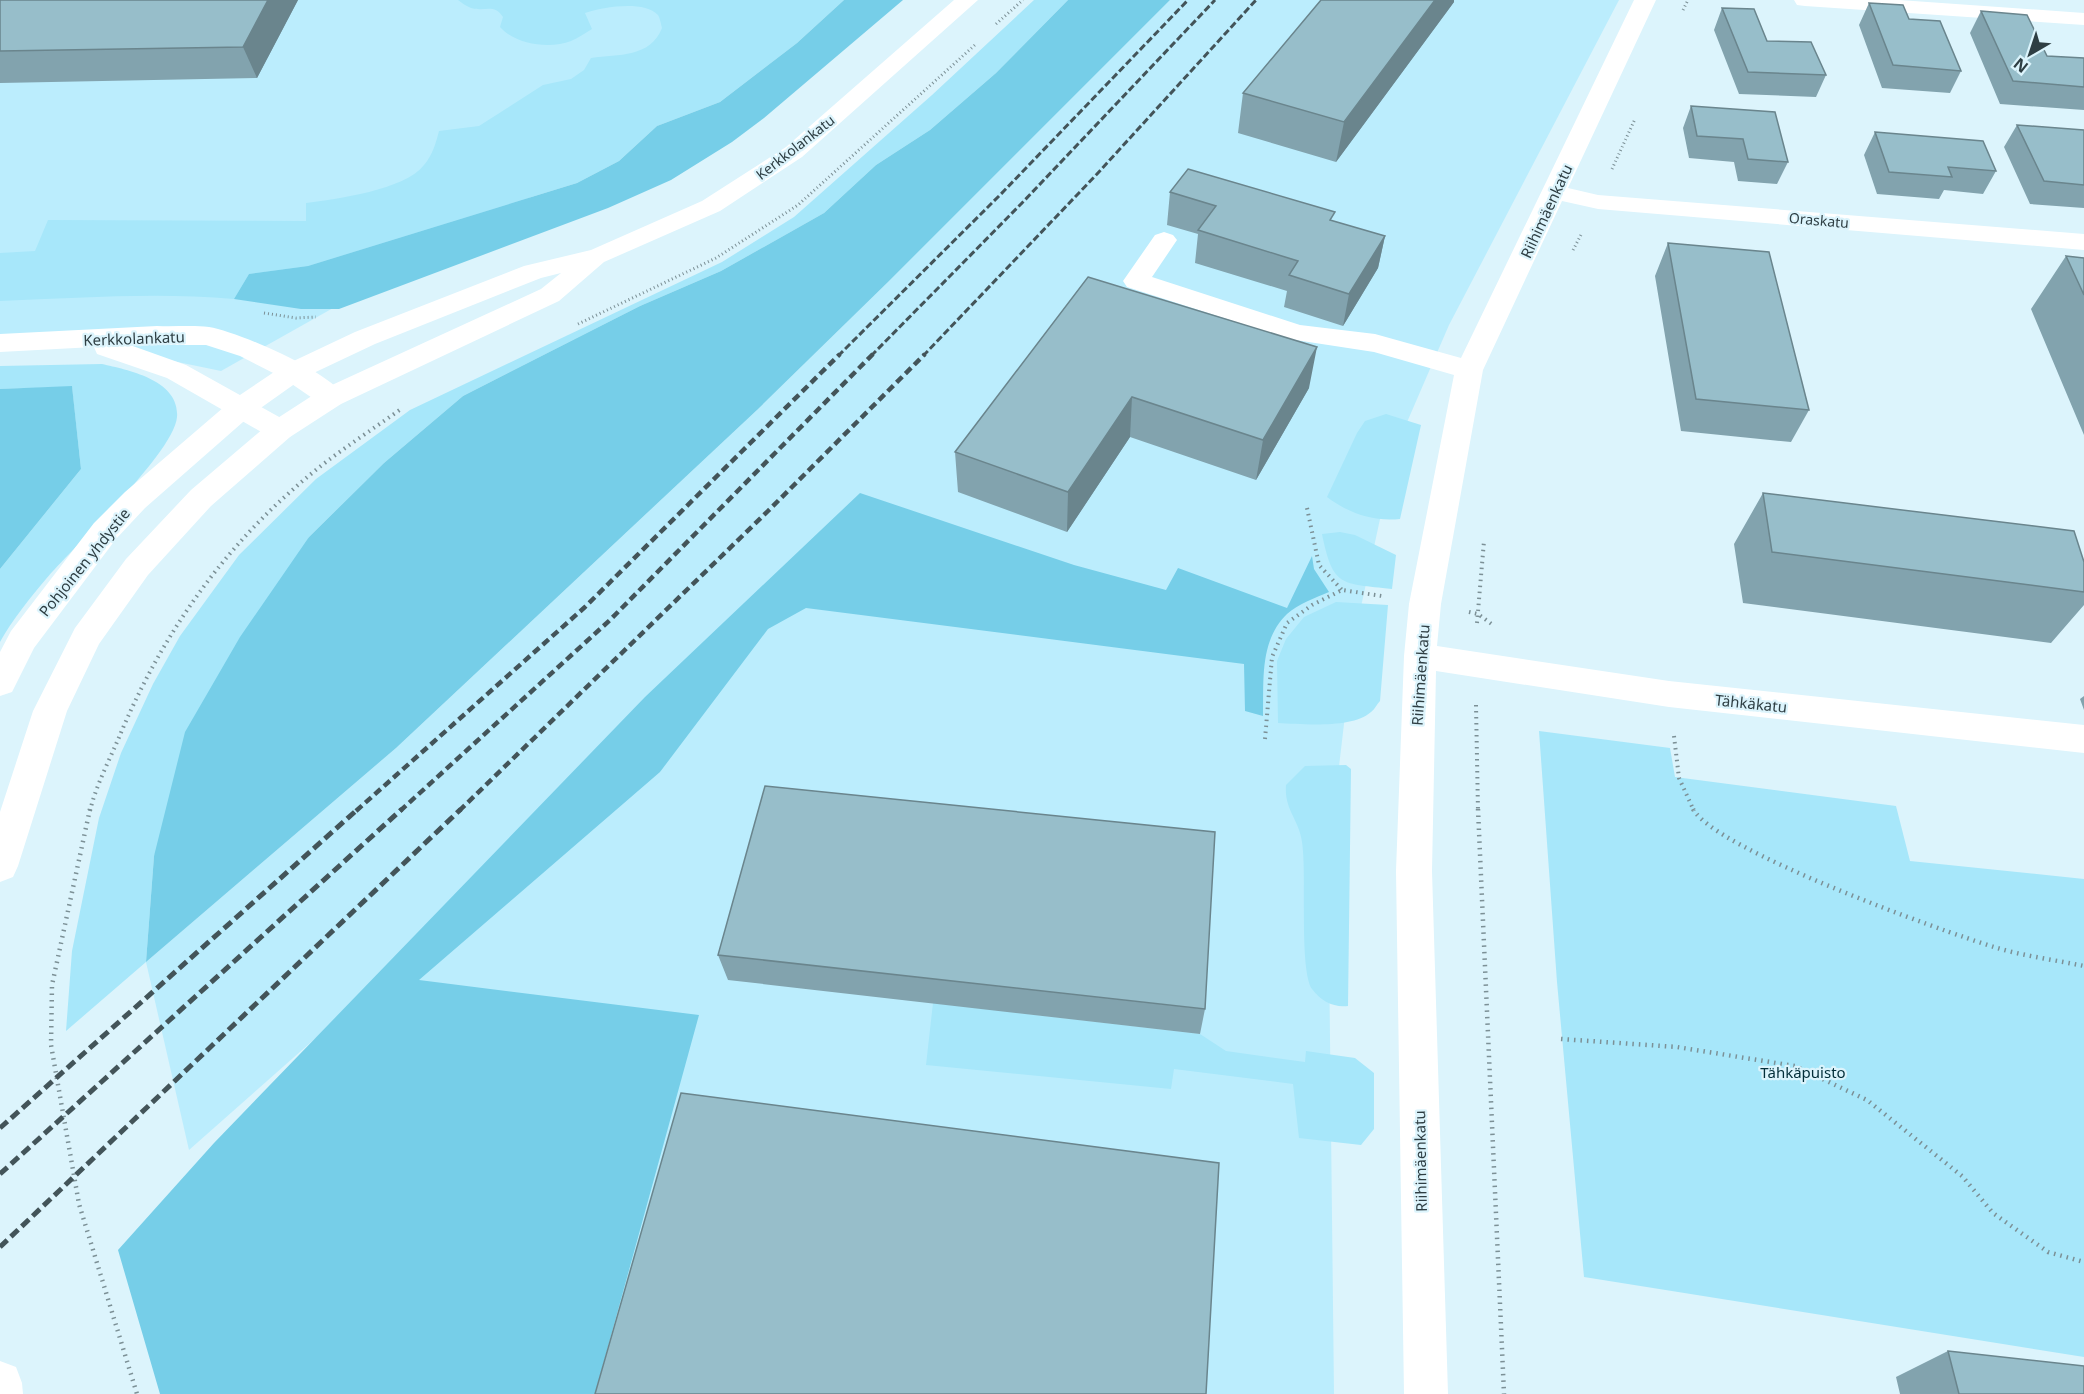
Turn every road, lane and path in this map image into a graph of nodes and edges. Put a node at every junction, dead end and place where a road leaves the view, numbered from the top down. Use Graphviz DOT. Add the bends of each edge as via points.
graph roads {
  1 [pos="967,0"];
  2 [pos="1023,0"];
  3 [pos="1646,0"];
  4 [pos="1805,0"];
  5 [pos="2084,19"];
  6 [pos="988,32"];
  7 [pos="980,40"];
  8 [pos="1555,192"];
  9 [pos="1164,240"];
  10 [pos="2084,242"];
  11 [pos="599,256"];
  12 [pos="569,328"];
  13 [pos="76,341"];
  14 [pos="0,343"];
  15 [pos="1469,370"];
  16 [pos="293,372"];
  17 [pos="332,397"];
  18 [pos="411,403"];
  19 [pos="241,408"];
  20 [pos="279,430"];
  21 [pos="1307,508"];
  22 [pos="1342,590"];
  23 [pos="1425,604"];
  24 [pos="1478,614"];
  25 [pos="1420,656"];
  26 [pos="0,683"];
  27 [pos="1669,694"];
  28 [pos="1265,739"];
  29 [pos="2084,739"];
  30 [pos="0,867"];
  31 [pos="2084,966"];
  32 [pos="1561,1039"];
  33 [pos="2084,1262"];
  34 [pos="0,1383"];
  35 [pos="1,1394"];
  36 [pos="137,1394"];
  37 [pos="1426,1394"];
  1 -- 11 [label="street, Kerkkolankatu" via="794,152 756,179 711,206"];
  2 -- 6 [label="path"];
  3 -- 8 [label="street, Riihimäenkatu"];
  4 -- 5 [label="street"];
  7 -- 12 [label="path" via="798,205 716,258"];
  8 -- 10 [label="street, Oraskatu" via="1598,202"];
  8 -- 15 [label="street, Riihimäenkatu"];
  9 -- 15 [label="street" via="1136,281 1298,333 1375,343"];
  11 -- 16 [label="street, Kerkkolankatu" via="532,272 365,338"];
  11 -- 17 [label="street, Kerkkolankatu" via="550,295"];
  13 -- 14 [label="street, Kerkkolankatu"];
  13 -- 16 [label="street, Kerkkolankatu" via="208,336 250,350"];
  13 -- 19 [label="street, Kerkkolankatu" via="153,360 185,374"];
  15 -- 23 [label="street, Riihimäenkatu"];
  16 -- 17 [label="street, Kerkkolankatu"];
  16 -- 19 [label="street, Kerkkolankatu"];
  17 -- 20 [label="street, Kerkkolankatu"];
  18 -- 36 [label="path" via="329,460 275,507 227,557 188,606 134,702 91,806 52,985 51,1045 79,1203"];
  19 -- 20 [label="street, Kerkkolankatu"];
  19 -- 26 [label="street, Pohjoinen yhdystie" via="105,531 22,640"];
  20 -- 30 [label="street" via="201,498 137,567 86,637 50,711"];
  21 -- 22 [label="path" via="1320,565"];
  22 -- 23 [label="path"];
  22 -- 28 [label="path" via="1287,623 1272,657"];
  23 -- 24 [label="path"];
  23 -- 25 [label="street, Riihimäenkatu"];
  25 -- 27 [label="street, Tähkäkatu"];
  25 -- 37 [label="street, Riihimäenkatu" via="1414,871"];
  27 -- 29 [label="street, Tähkäkatu"];
  27 -- 31 [label="path" via="1679,778 1695,813 1722,835 1780,866 1891,911 1996,948"];
  32 -- 33 [label="path" via="1677,1047 1795,1066 1875,1106 1962,1176 1993,1213 2048,1252"];
  34 -- 35 [label="street"];
}
